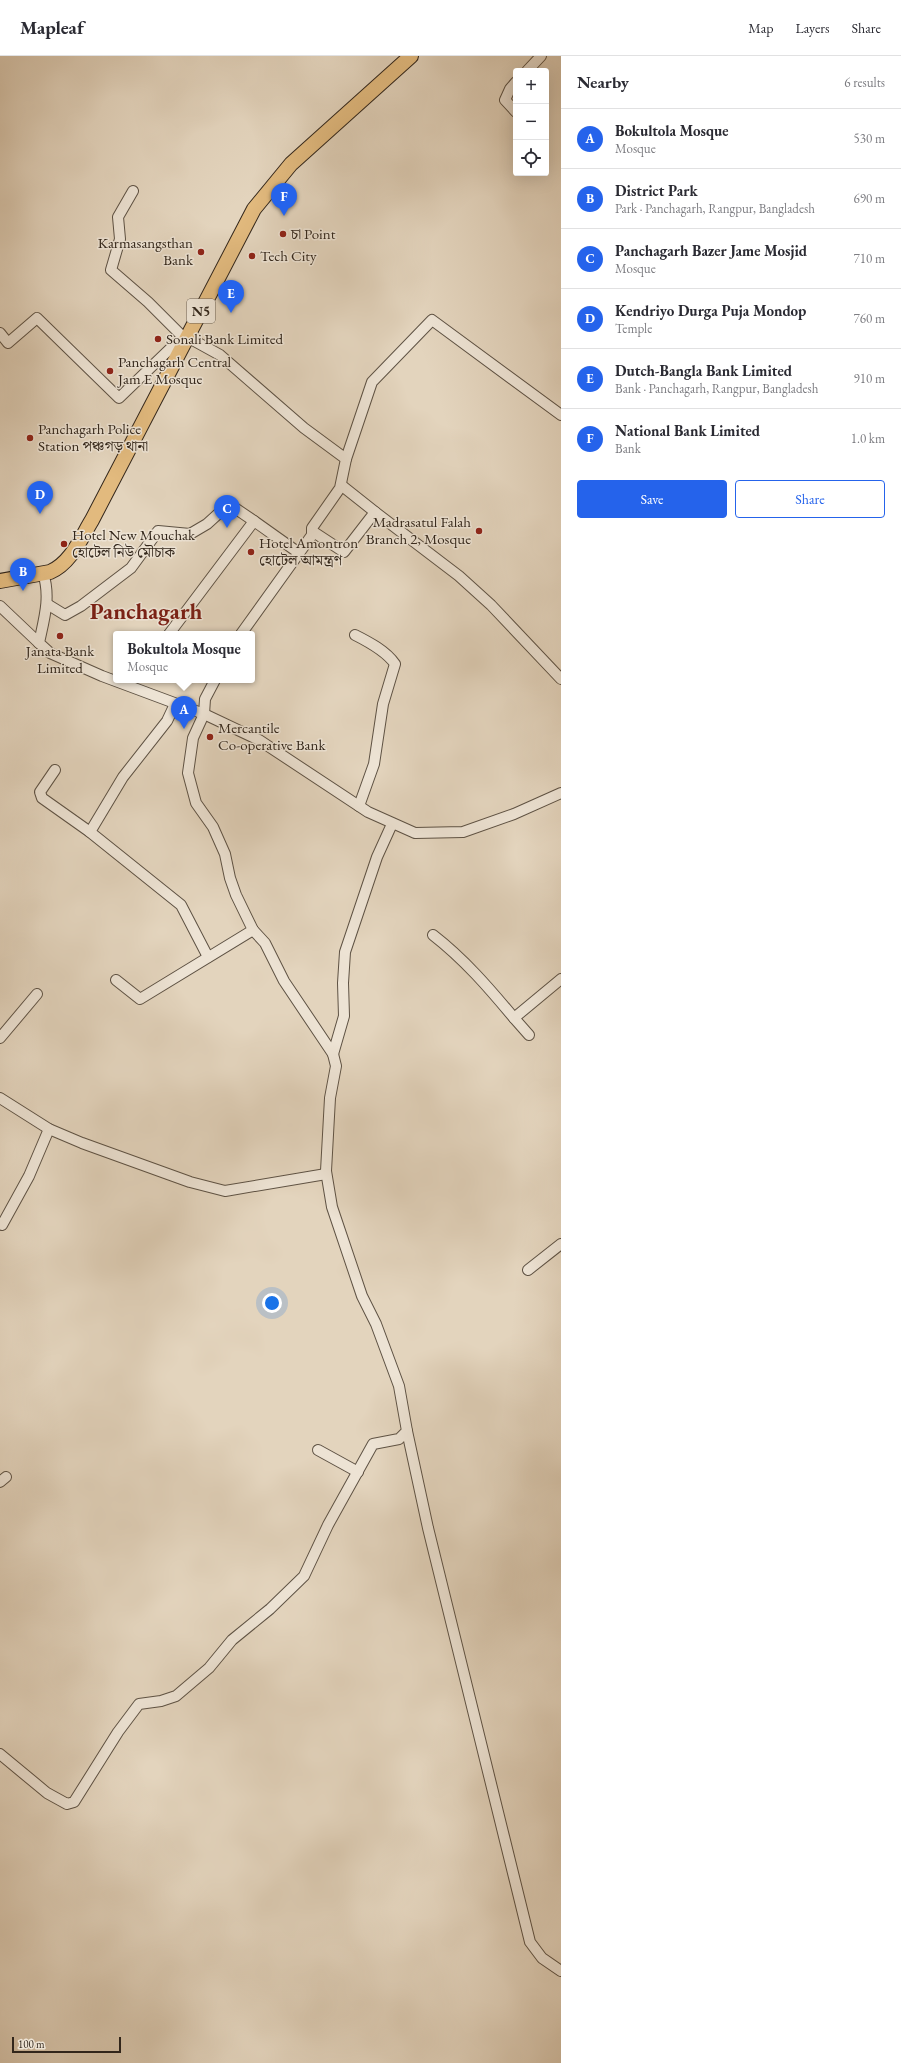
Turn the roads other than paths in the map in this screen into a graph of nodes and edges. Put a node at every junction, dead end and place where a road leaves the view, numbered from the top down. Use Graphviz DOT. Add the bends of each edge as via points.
graph roads {
  1 [pos="411,56"];
  2 [pos="541,56"];
  3 [pos="530,68"];
  4 [pos="513,86"];
  5 [pos="513,109"];
  6 [pos="133,191"];
  7 [pos="0,333"];
  8 [pos="186,340"];
  9 [pos="561,415"];
  10 [pos="346,459"];
  11 [pos="341,485"];
  12 [pos="375,512"];
  13 [pos="254,521"];
  14 [pos="312,531"];
  15 [pos="299,553"];
  16 [pos="43,573"];
  17 [pos="0,581"];
  18 [pos="47,604"];
  19 [pos="0,606"];
  20 [pos="171,631"];
  21 [pos="243,631"];
  22 [pos="355,635"];
  23 [pos="39,643"];
  24 [pos="113,676"];
  25 [pos="561,679"];
  26 [pos="132,683"];
  27 [pos="213,683"];
  28 [pos="176,704"];
  29 [pos="204,714"];
  30 [pos="55,770"];
  31 [pos="561,794"];
  32 [pos="359,806"];
  33 [pos="392,824"];
  34 [pos="90,832"];
  35 [pos="253,930"];
  36 [pos="433,935"];
  37 [pos="208,957"];
  38 [pos="561,979"];
  39 [pos="116,980"];
  40 [pos="37,994"];
  41 [pos="514,1018"];
  42 [pos="529,1035"];
  43 [pos="0,1038"];
  44 [pos="333,1054"];
  45 [pos="0,1098"];
  46 [pos="49,1129"];
  47 [pos="326,1174"];
  48 [pos="2,1225"];
  49 [pos="561,1244"];
  50 [pos="528,1270"];
  51 [pos="407,1431"];
  52 [pos="318,1450"];
  53 [pos="358,1472"];
  54 [pos="0,1754"];
  55 [pos="561,1971"];
  1 -- 8 [label="highway, N5" via="291,164 272,185 254,209"];
  2 -- 3 [label="street"];
  4 -- 5 [label="street" via="505,100"];
  6 -- 8 [label="street" via="118,217 120,239 111,270"];
  7 -- 8 [label="street" via="8,343 37,318 119,398 175,344"];
  8 -- 10 [label="street" via="191,339 220,356 304,428"];
  8 -- 16 [label="highway, N5" via="92,520 71,555 56,569"];
  9 -- 10 [label="street" via="432,320 372,382"];
  10 -- 11 [label="street"];
  11 -- 12 [label="street"];
  11 -- 14 [label="street"];
  12 -- 14 [label="street" via="344,552"];
  12 -- 25 [label="street" via="459,576 496,610"];
  13 -- 15 [label="street"];
  13 -- 18 [label="street" via="229,504 207,524 190,534 158,531 131,568 81,606 65,615"];
  13 -- 20 [label="street"];
  14 -- 15 [label="street" via="312,535"];
  15 -- 21 [label="street"];
  16 -- 17 [label="highway, N5"];
  16 -- 18 [label="street" via="47,586"];
  18 -- 23 [label="street"];
  19 -- 23 [label="street"];
  22 -- 32 [label="street" via="380,650 395,664 384,704 374,764"];
  23 -- 24 [label="street" via="50,653"];
  26 -- 28 [label="street"];
  27 -- 29 [label="street" via="205,699"];
  28 -- 29 [label="street"];
  28 -- 34 [label="street" via="167,721 123,777"];
  29 -- 32 [label="street" via="259,740"];
  29 -- 35 [label="street" via="193,738 188,773 190,786 196,803 213,827 225,854 232,884"];
  30 -- 34 [label="street" via="40,792 42,798"];
  31 -- 33 [label="street" via="463,832 415,833"];
  32 -- 33 [label="street"];
  33 -- 44 [label="street" via="377,857 345,952 344,1016"];
  34 -- 37 [label="street" via="182,905"];
  35 -- 37 [label="street"];
  35 -- 44 [label="street" via="265,944 284,981"];
  36 -- 41 [label="street" via="474,971"];
  37 -- 39 [label="street" via="140,999"];
  38 -- 41 [label="street"];
  40 -- 43 [label="street"];
  41 -- 42 [label="street"];
  44 -- 47 [label="street" via="336,1066 330,1098"];
  45 -- 46 [label="street"];
  46 -- 47 [label="street" via="82,1144 190,1182 225,1191"];
  46 -- 48 [label="street" via="29,1176"];
  47 -- 51 [label="street" via="332,1207 347,1254 400,1386"];
  49 -- 50 [label="street"];
  51 -- 53 [label="street" via="399,1439 373,1444"];
  51 -- 55 [label="street" via="428,1528 530,1942 542,1958"];
  52 -- 53 [label="street"];
  53 -- 54 [label="street" via="328,1525 304,1576 270,1609 232,1640 209,1668 176,1696 139,1704 118,1732 74,1802 67,1804 48,1793"];
}
